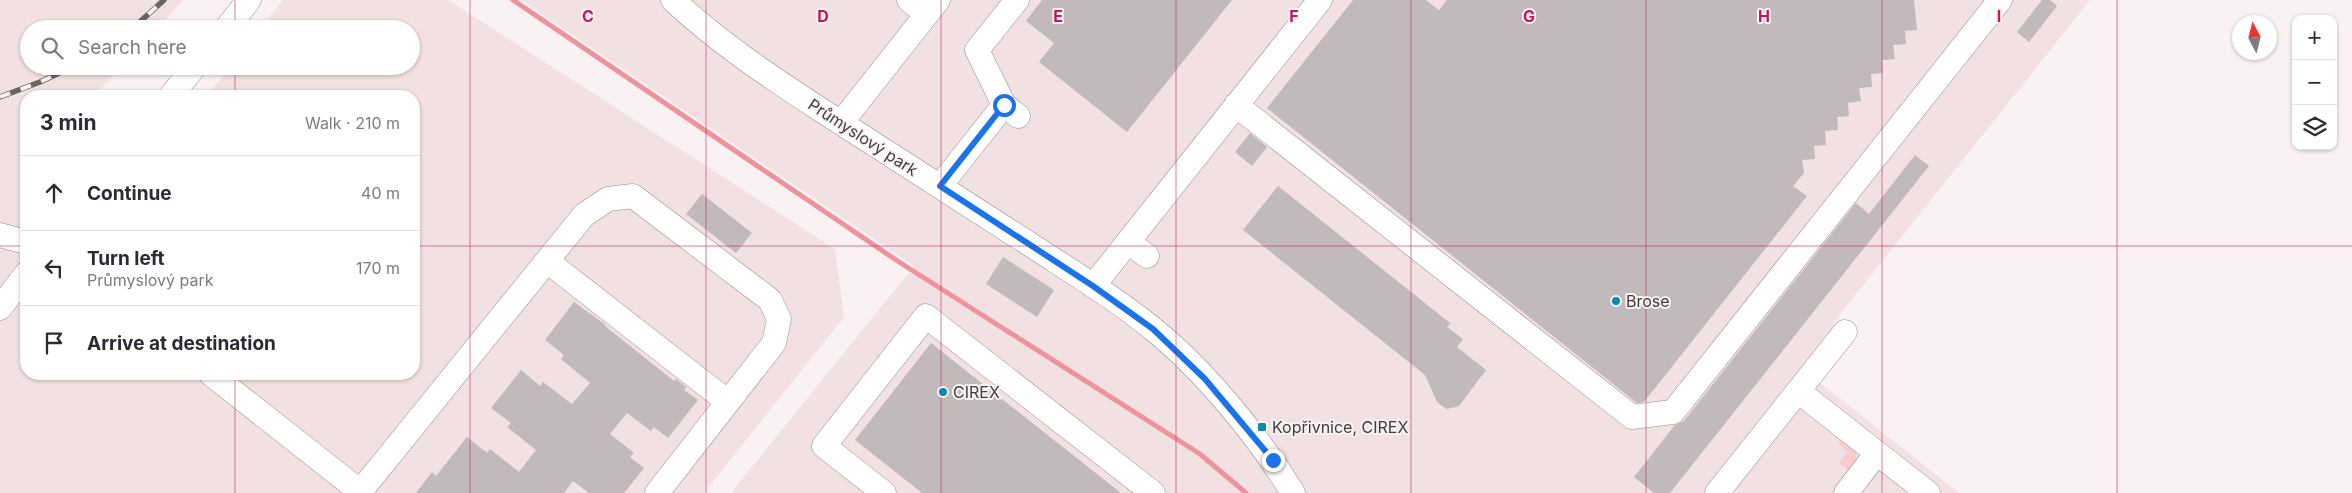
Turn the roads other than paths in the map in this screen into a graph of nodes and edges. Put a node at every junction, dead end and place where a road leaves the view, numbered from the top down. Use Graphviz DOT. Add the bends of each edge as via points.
graph roads {
  1 [pos="249,0"];
  2 [pos="673,0"];
  3 [pos="1017,0"];
  4 [pos="2000,0"];
  5 [pos="1316,1"];
  6 [pos="925,5"];
  7 [pos="233,20"];
  8 [pos="188,75"];
  9 [pos="176,90"];
  10 [pos="1236,105"];
  11 [pos="841,123"];
  12 [pos="940,186"];
  13 [pos="0,235"];
  14 [pos="20,240"];
  15 [pos="1128,242"];
  16 [pos="1147,256"];
  17 [pos="547,261"];
  18 [pos="20,282"];
  19 [pos="1093,286"];
  20 [pos="0,308"];
  21 [pos="1845,332"];
  22 [pos="219,380"];
  23 [pos="1798,391"];
  24 [pos="728,402"];
  25 [pos="1878,453"];
  26 [pos="361,493"];
  27 [pos="657,493"];
  28 [pos="884,493"];
  29 [pos="1153,493"];
  30 [pos="1293,493"];
  31 [pos="1717,493"];
  32 [pos="1846,493"];
  33 [pos="1928,493"];
  1 -- 7 [label="street"];
  2 -- 11 [label="street, Průmyslový park" via="735,50"];
  3 -- 12 [label="street" via="977,50 1011,110"];
  4 -- 10 [label="street" via="1673,412 1632,417"];
  5 -- 10 [label="street"];
  6 -- 11 [label="street"];
  8 -- 9 [label="street"];
  10 -- 15 [label="street"];
  11 -- 12 [label="street, Průmyslový park"];
  12 -- 19 [label="street, Průmyslový park"];
  13 -- 14 [label="street"];
  15 -- 16 [label="street"];
  15 -- 19 [label="street"];
  17 -- 24 [label="street"];
  17 -- 24 [label="street" via="584,215 608,199 633,196 770,300 779,319 774,343"];
  17 -- 26 [label="street"];
  18 -- 20 [label="street"];
  19 -- 30 [label="street, Průmyslový park" via="1153,329 1180,353 1273,460"];
  21 -- 23 [label="street"];
  22 -- 26 [label="street"];
  23 -- 25 [label="street"];
  23 -- 31 [label="street"];
  24 -- 27 [label="street"];
  25 -- 32 [label="street"];
  25 -- 33 [label="street"];
  28 -- 29 [label="street" via="824,446 926,316"];
}
